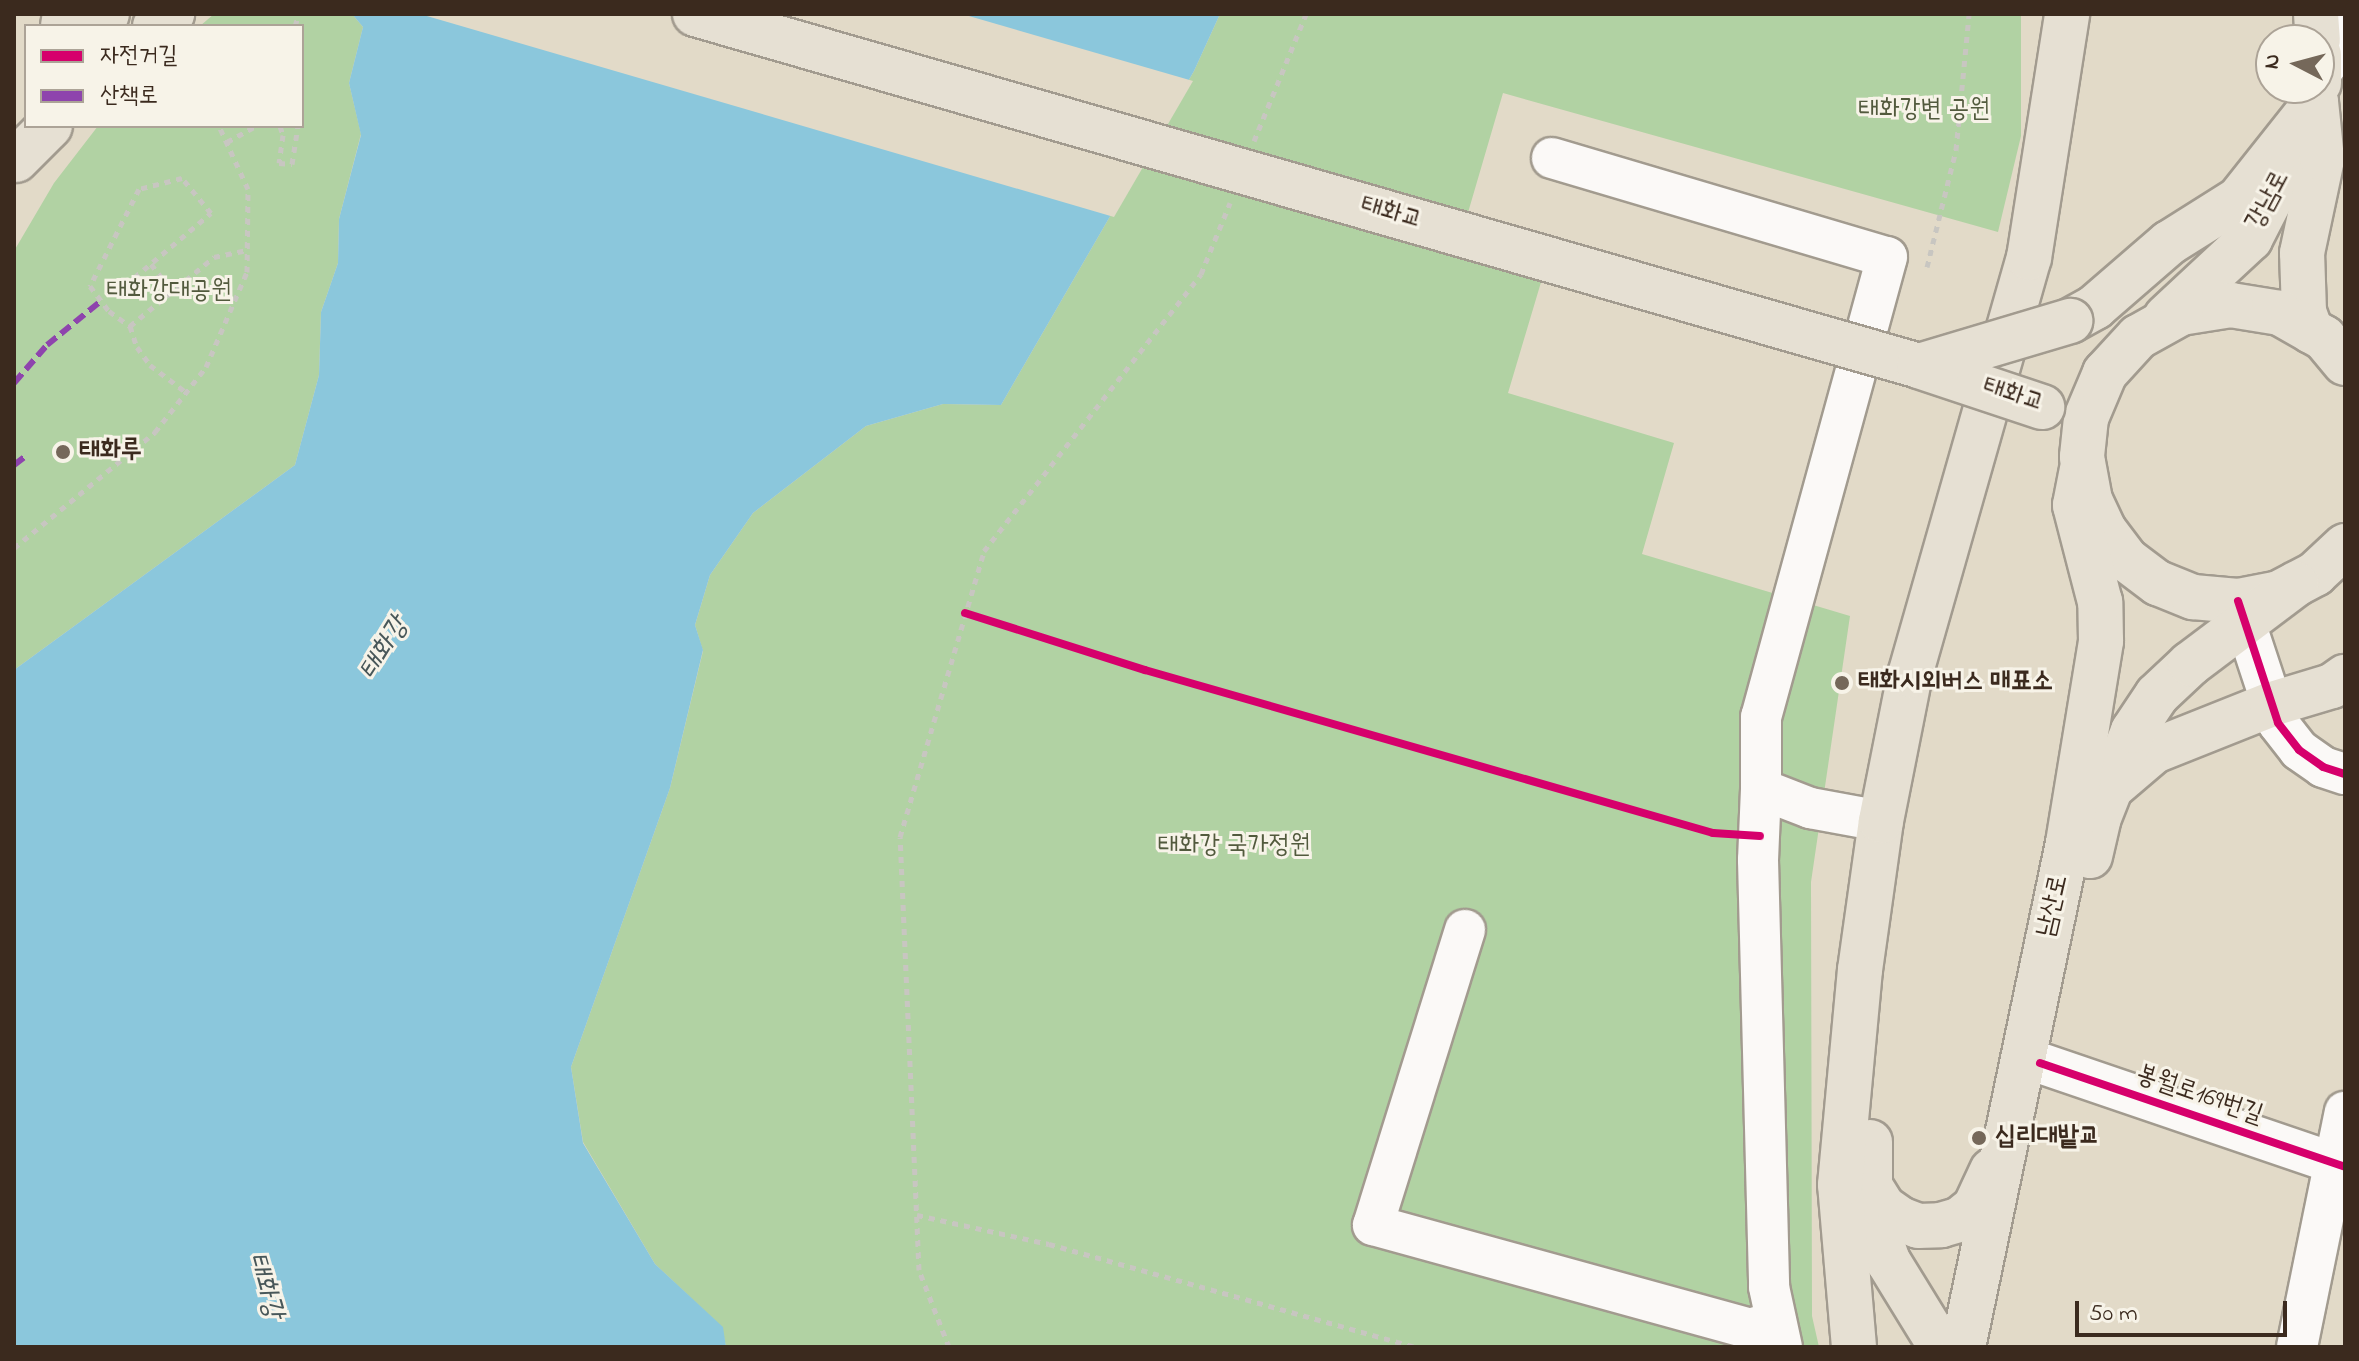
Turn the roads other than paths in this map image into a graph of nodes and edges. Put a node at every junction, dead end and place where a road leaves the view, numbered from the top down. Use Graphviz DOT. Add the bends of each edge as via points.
graph roads {
  1 [pos="695,14"];
  2 [pos="2067,14"];
  3 [pos="2344,14"];
  4 [pos="2335,53"];
  5 [pos="2299,104"];
  6 [pos="2314,104"];
  7 [pos="2319,104"];
  8 [pos="48,128"];
  9 [pos="22,150"];
  10 [pos="1552,158"];
  11 [pos="2155,327"];
  12 [pos="2328,330"];
  13 [pos="2345,363"];
  14 [pos="1919,366"];
  15 [pos="2086,418"];
  16 [pos="2083,464"];
  17 [pos="2345,546"];
  18 [pos="2345,575"];
  19 [pos="2299,583"];
  20 [pos="2242,612"];
  21 [pos="2345,677"];
  22 [pos="2272,704"];
  23 [pos="2345,774"];
  24 [pos="2111,788"];
  25 [pos="1761,789"];
  26 [pos="1881,821"];
  27 [pos="1465,930"];
  28 [pos="1860,970"];
  29 [pos="2040,1063"];
  30 [pos="2345,1112"];
  31 [pos="2008,1132"];
  32 [pos="2339,1165"];
  33 [pos="1870,1186"];
  34 [pos="1779,1334"];
  35 [pos="1852,1336"];
  36 [pos="1887,1347"];
  37 [pos="1941,1347"];
  38 [pos="1963,1347"];
  39 [pos="1991,1347"];
  40 [pos="2297,1347"];
  1 -- 14 [label="main road, 태화교, bridge"];
  2 -- 26 [label="main road" via="2029,258 1910,675"];
  3 -- 4 [label="street" via="2345,40"];
  5 -- 14 [label="main road, bridge" via="2239,199 2169,243 2095,307 2070,321"];
  6 -- 11 [label="main road, 강남로" via="2312,118 2250,239"];
  7 -- 12 [label="main road" via="2322,159 2302,253 2304,312"];
  8 -- 9 [label="main road"];
  10 -- 25 [label="street" via="1887,257 1761,717"];
  11 -- 12 [label="main road" via="2181,313 2231,305 2280,313"];
  11 -- 15 [label="main road" via="2138,337 2105,373"];
  12 -- 13 [label="main road" via="2324,338"];
  14 -- 15 [label="main road, 태화교, bridge"];
  15 -- 16 [label="main road"];
  16 -- 20 [label="main road" via="2099,520 2127,560 2158,583"];
  16 -- 31 [label="main road, 남산로" via="2075,505 2100,602 2101,641 2068,843"];
  17 -- 19 [label="main road"];
  18 -- 19 [label="main road"];
  19 -- 20 [label="main road"];
  20 -- 22 [label="street"];
  20 -- 24 [label="main road, 남산로" via="2157,695 2133,731"];
  21 -- 22 [label="main road"];
  22 -- 23 [label="street" via="2278,723 2299,750"];
  22 -- 24 [label="main road" via="2154,751"];
  24 -- 29 [label="main road, 남산로"];
  25 -- 26 [label="street" via="1810,808"];
  25 -- 34 [label="street" via="1758,860 1769,1287"];
  26 -- 28 [label="main road"];
  27 -- 34 [label="street" via="1373,1225"];
  28 -- 33 [label="main road" via="1877,1043"];
  28 -- 35 [label="main road" via="1840,1185"];
  29 -- 32 [label="street, 봉월로169번길"];
  29 -- 39 [label="main road, 남산로"];
  30 -- 32 [label="street"];
  31 -- 33 [label="main road" via="1981,1196 1959,1220 1918,1226 1883,1207"];
  31 -- 38 [label="main road, 남산로"];
  32 -- 40 [label="street"];
  33 -- 37 [label="main road" via="1888,1261"];
  35 -- 36 [label="main road"];
}
